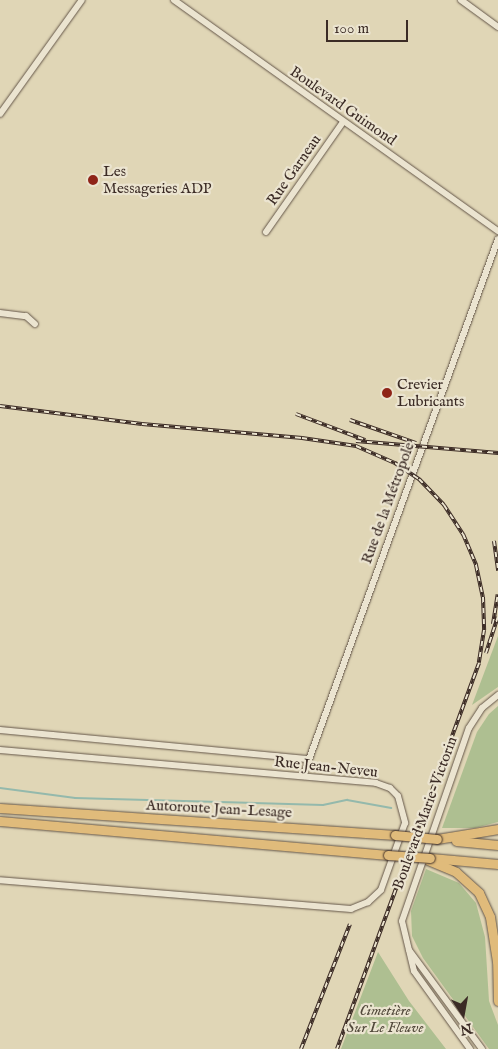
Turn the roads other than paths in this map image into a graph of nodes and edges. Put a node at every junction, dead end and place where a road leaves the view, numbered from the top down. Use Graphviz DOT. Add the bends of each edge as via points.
graph roads {
  1 [pos="82,0"];
  2 [pos="174,0"];
  3 [pos="461,0"];
  4 [pos="498,27"];
  5 [pos="0,114"];
  6 [pos="343,122"];
  7 [pos="498,231"];
  8 [pos="266,232"];
  9 [pos="498,239"];
  10 [pos="0,313"];
  11 [pos="35,324"];
  12 [pos="497,696"];
  13 [pos="0,730"];
  14 [pos="0,750"];
  15 [pos="308,758"];
  16 [pos="303,776"];
  17 [pos="0,803"];
  18 [pos="0,808"];
  19 [pos="32,810"];
  20 [pos="0,821"];
  21 [pos="498,829"];
  22 [pos="437,839"];
  23 [pos="498,845"];
  24 [pos="426,859"];
  25 [pos="498,864"];
  26 [pos="0,880"];
  27 [pos="406,947"];
  28 [pos="497,956"];
  29 [pos="498,1001"];
  30 [pos="470,1049"];
  31 [pos="482,1049"];
  1 -- 5 [label="street"];
  2 -- 6 [label="street, Boulevard Guimond"];
  3 -- 4 [label="street"];
  6 -- 7 [label="street, Boulevard Guimond"];
  6 -- 8 [label="street, Rue Garneau"];
  9 -- 15 [label="street, Rue de la Métropole"];
  10 -- 11 [label="street" via="26,316"];
  12 -- 27 [label="street, Boulevard Marie-Victorin" via="471,724 447,786 404,909 402,925"];
  13 -- 15 [label="street, Rue Jean-Neveu"];
  14 -- 16 [label="street, Rue Jean-Neveu"];
  15 -- 16 [label="street, Rue de la Métropole"];
  16 -- 26 [label="street, Rue Jean-Neveu" via="380,784 392,789 400,800 405,821 402,841 383,887 362,906 337,909"];
  17 -- 19 [label="highway"];
  18 -- 19 [label="highway, Autoroute Jean-Lesage"];
  19 -- 22 [label="highway, Autoroute Jean-Lesage, bridge"];
  20 -- 24 [label="highway, Autoroute Jean-Lesage, bridge"];
  21 -- 22 [label="highway"];
  22 -- 23 [label="highway"];
  24 -- 25 [label="highway, Autoroute Jean-Lesage"];
  24 -- 28 [label="highway" via="460,875 482,898 490,917"];
  27 -- 30 [label="street, Boulevard Marie-Victorin" via="416,974"];
  27 -- 31 [label="street, Boulevard Marie-Victorin"];
  28 -- 29 [label="highway"];
}
